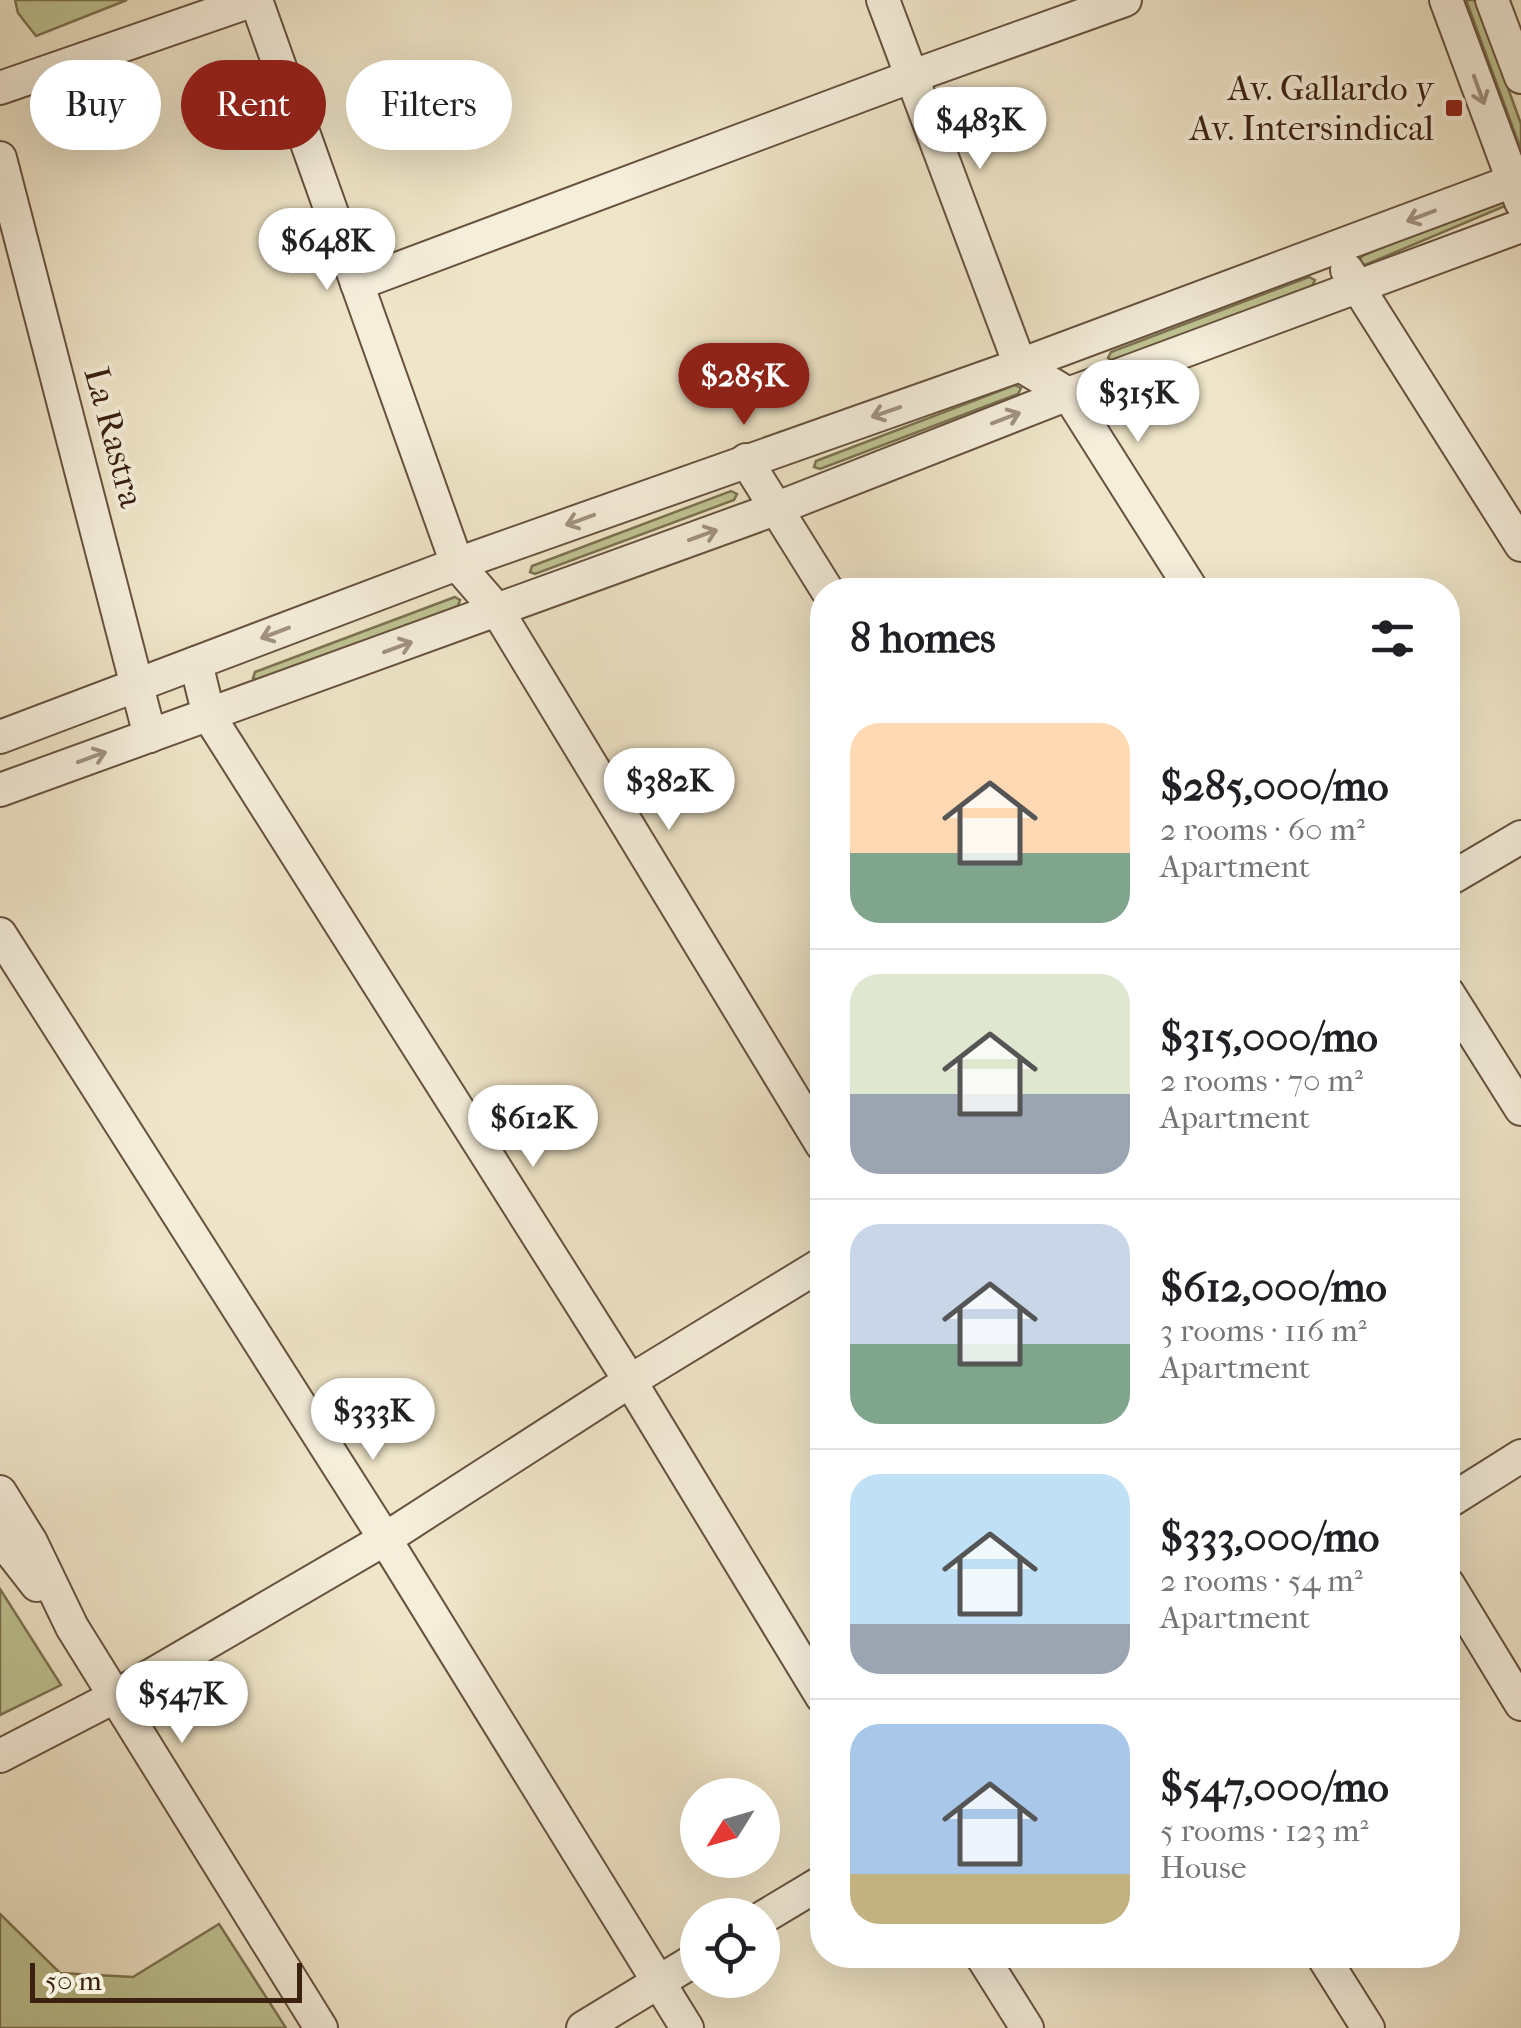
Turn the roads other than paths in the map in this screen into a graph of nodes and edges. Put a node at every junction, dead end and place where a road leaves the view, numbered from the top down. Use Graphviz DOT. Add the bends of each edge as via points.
graph roads {
  1 [pos="255,0"];
  2 [pos="883,0"];
  3 [pos="1126,0"];
  4 [pos="1446,0"];
  5 [pos="1492,0"];
  6 [pos="910,77"];
  7 [pos="1521,78"];
  8 [pos="0,88"];
  9 [pos="0,158"];
  10 [pos="1518,187"];
  11 [pos="1521,226"];
  12 [pos="1332,249"];
  13 [pos="357,284"];
  14 [pos="1358,284"];
  15 [pos="1020,366"];
  16 [pos="1068,394"];
  17 [pos="746,460"];
  18 [pos="775,509"];
  19 [pos="1521,545"];
  20 [pos="458,564"];
  21 [pos="819,578"];
  22 [pos="1184,578"];
  23 [pos="497,610"];
  24 [pos="196,663"];
  25 [pos="137,685"];
  26 [pos="209,716"];
  27 [pos="150,736"];
  28 [pos="0,737"];
  29 [pos="0,790"];
  30 [pos="1521,837"];
  31 [pos="1460,873"];
  32 [pos="0,934"];
  33 [pos="1460,1012"];
  34 [pos="1521,1109"];
  35 [pos="810,1125"];
  36 [pos="810,1271"];
  37 [pos="630,1381"];
  38 [pos="1521,1456"];
  39 [pos="0,1492"];
  40 [pos="1460,1494"];
  41 [pos="0,1538"];
  42 [pos="385,1539"];
  43 [pos="1460,1604"];
  44 [pos="72,1627"];
  45 [pos="810,1678"];
  46 [pos="114,1696"];
  47 [pos="1521,1704"];
  48 [pos="0,1756"];
  49 [pos="810,1889"];
  50 [pos="780,1907"];
  51 [pos="989,1968"];
  52 [pos="1330,1968"];
  53 [pos="680,1969"];
  54 [pos="659,1982"];
  55 [pos="321,2028"];
  56 [pos="584,2028"];
  57 [pos="687,2028"];
  58 [pos="1026,2028"];
  59 [pos="1368,2028"];
  1 -- 8 [label="street"];
  1 -- 13 [label="street"];
  2 -- 6 [label="street"];
  3 -- 6 [label="street"];
  4 -- 10 [label="street, one-way"];
  5 -- 7 [label="street"];
  6 -- 13 [label="street"];
  6 -- 15 [label="street"];
  9 -- 25 [label="street, La Rastra"];
  10 -- 12 [label="street, one-way"];
  11 -- 14 [label="street"];
  12 -- 14 [label="street"];
  12 -- 15 [label="street"];
  13 -- 20 [label="street"];
  14 -- 16 [label="street"];
  14 -- 19 [label="street"];
  15 -- 16 [label="street"];
  15 -- 17 [label="street, one-way"];
  18 -- 16 [label="street, one-way"];
  16 -- 22 [label="street"];
  17 -- 18 [label="street"];
  17 -- 20 [label="street, one-way"];
  18 -- 21 [label="street"];
  23 -- 18 [label="street, one-way"];
  20 -- 23 [label="street"];
  20 -- 24 [label="street, one-way"];
  26 -- 23 [label="street, one-way"];
  23 -- 35 [label="street"];
  24 -- 25 [label="street"];
  24 -- 26 [label="street"];
  25 -- 27 [label="street, La Rastra"];
  25 -- 28 [label="street"];
  26 -- 27 [label="street"];
  26 -- 37 [label="street"];
  29 -- 27 [label="street, one-way"];
  30 -- 31 [label="street"];
  32 -- 42 [label="street"];
  33 -- 34 [label="street"];
  36 -- 37 [label="street"];
  37 -- 42 [label="street"];
  37 -- 45 [label="street"];
  38 -- 40 [label="street"];
  39 -- 44 [label="street"];
  41 -- 44 [label="street"];
  42 -- 46 [label="street"];
  42 -- 54 [label="street"];
  43 -- 47 [label="street"];
  44 -- 46 [label="street"];
  46 -- 48 [label="street"];
  46 -- 55 [label="street"];
  49 -- 50 [label="street"];
  51 -- 58 [label="street"];
  52 -- 59 [label="street"];
  53 -- 54 [label="street"];
  54 -- 56 [label="street"];
  54 -- 57 [label="street"];
}
